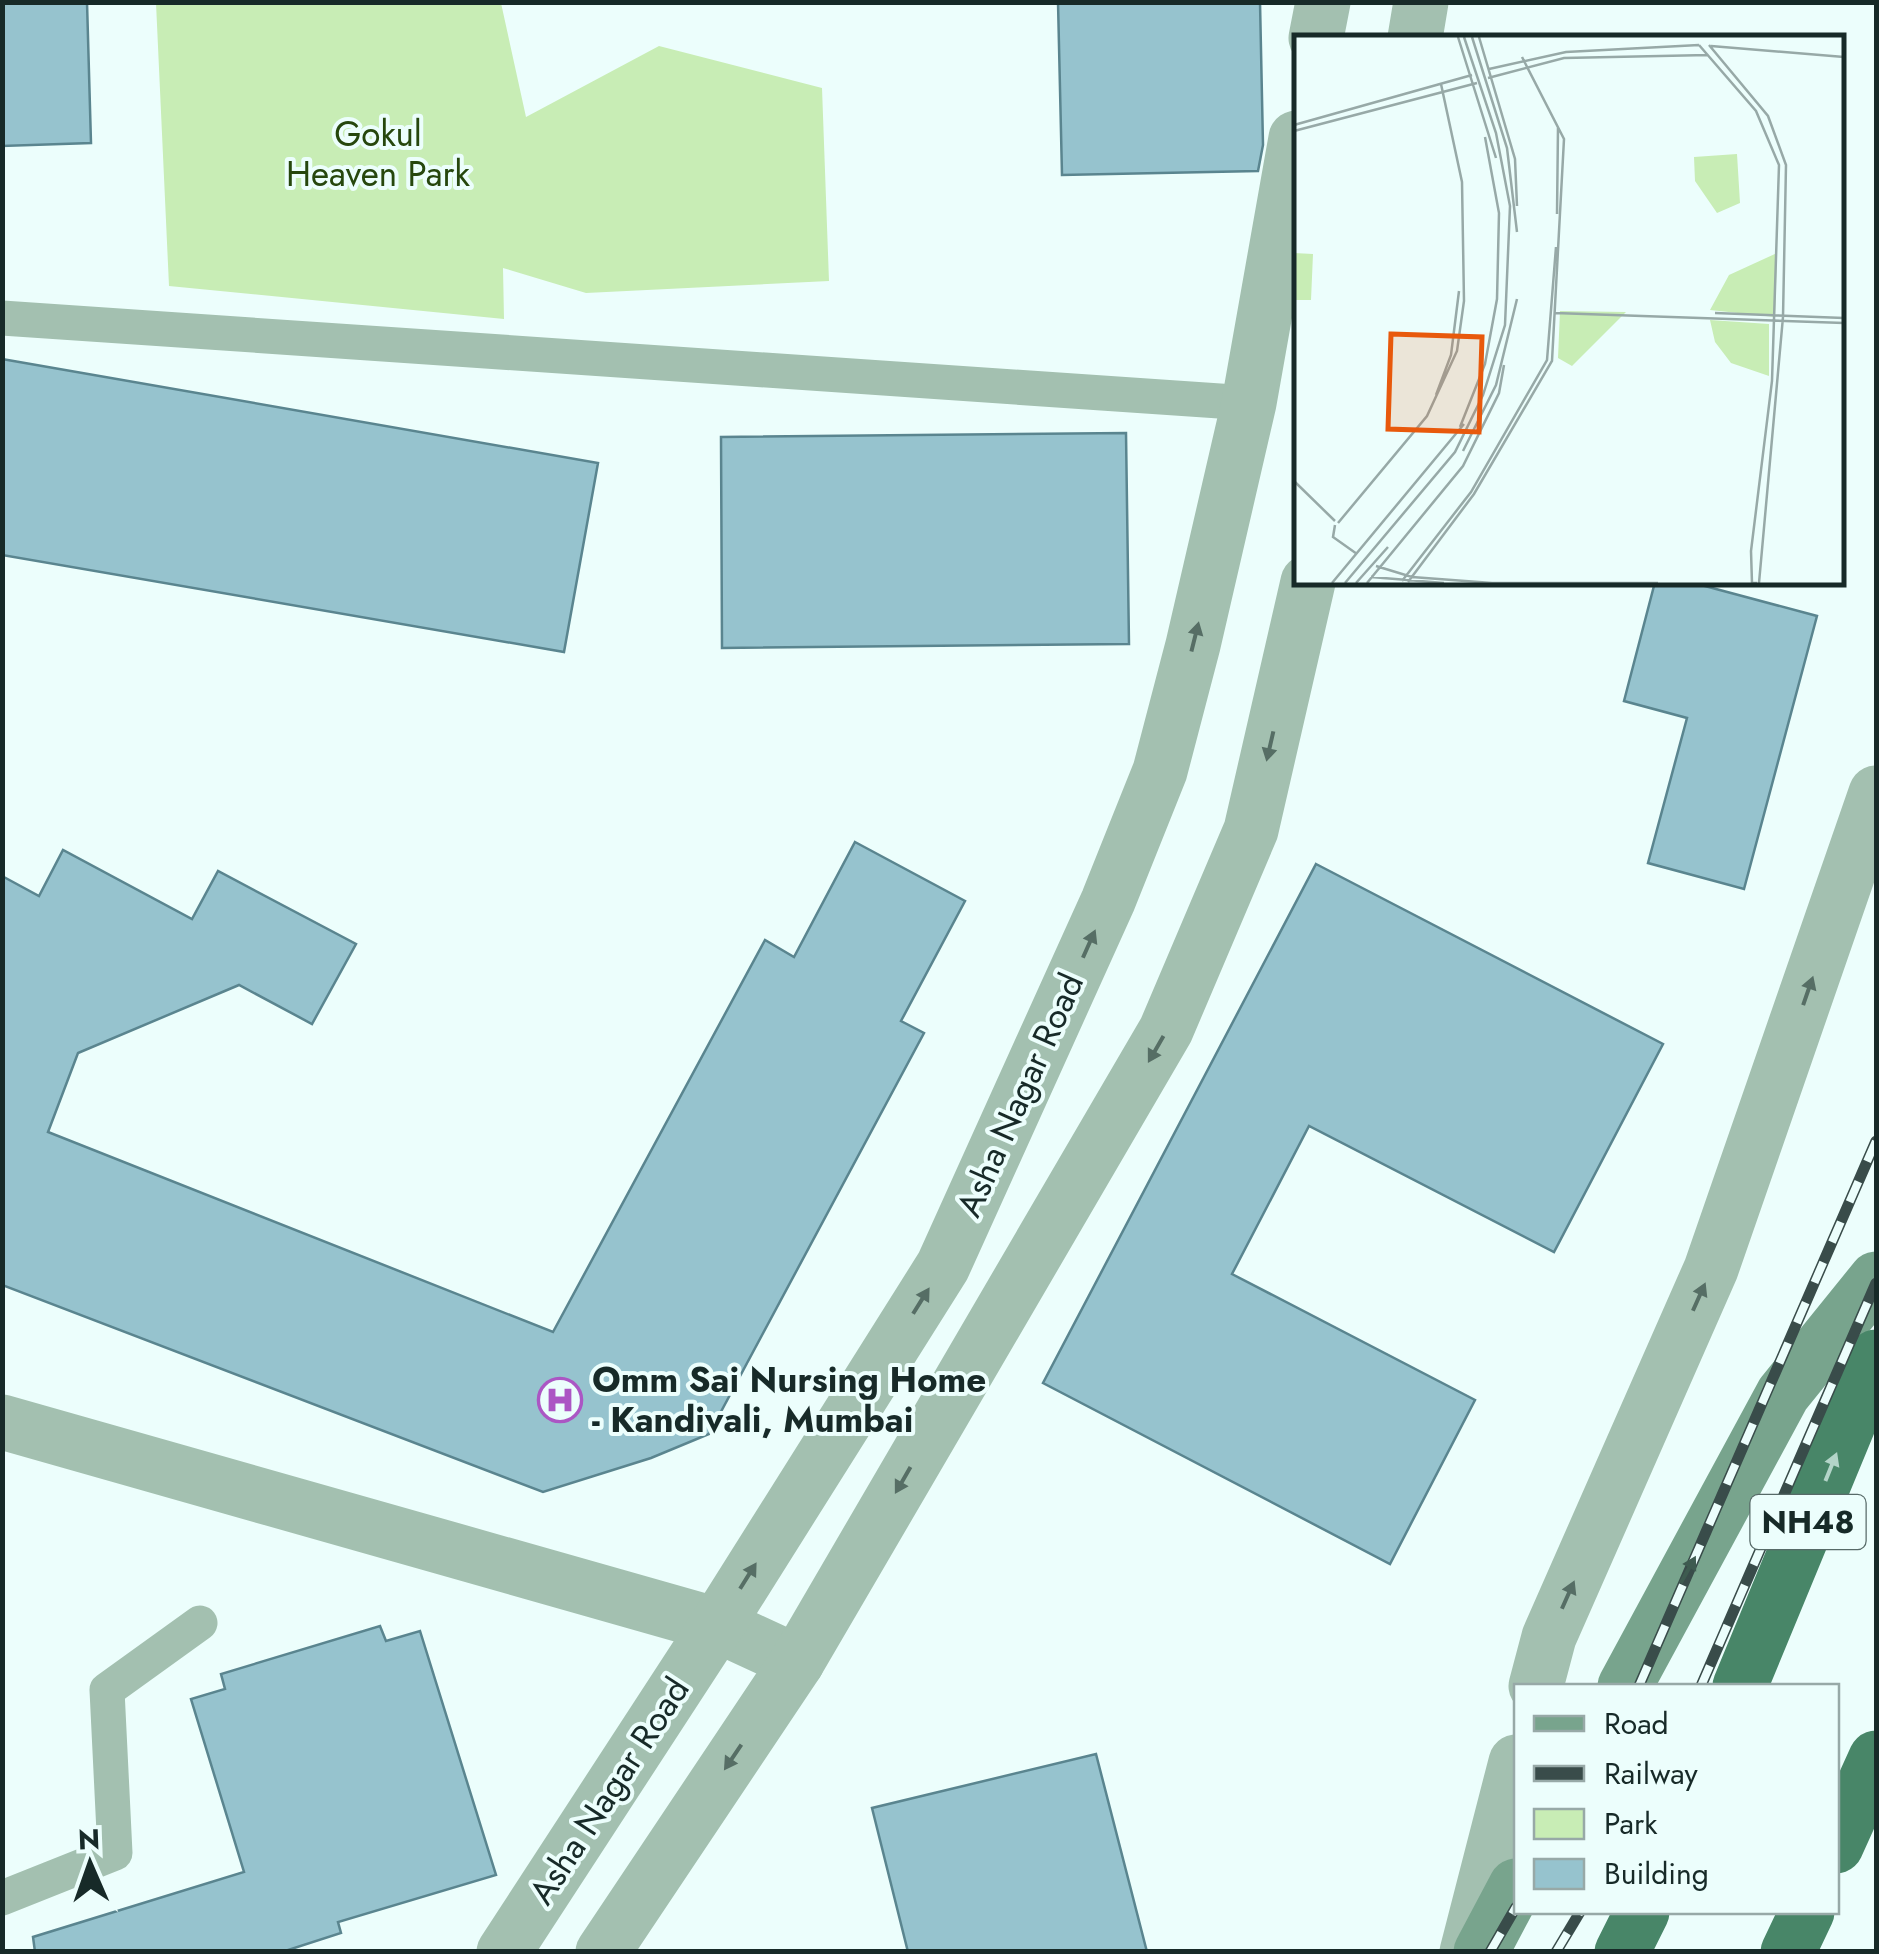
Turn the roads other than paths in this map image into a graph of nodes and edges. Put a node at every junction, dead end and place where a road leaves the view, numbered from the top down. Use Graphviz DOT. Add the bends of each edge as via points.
graph roads {
  1 [pos="1323,2"];
  2 [pos="1421,2"];
  3 [pos="1317,35"];
  4 [pos="1416,35"];
  5 [pos="1294,149"];
  6 [pos="2,318"];
  7 [pos="1249,403"];
  8 [pos="1307,585"];
  9 [pos="1876,792"];
  10 [pos="1876,1279"];
  11 [pos="1876,1356"];
  12 [pos="2,1422"];
  13 [pos="200,1622"];
  14 [pos="717,1624"];
  15 [pos="797,1662"];
  16 [pos="1537,1684"];
  17 [pos="1626,1684"];
  18 [pos="1741,1684"];
  19 [pos="1876,1758"];
  20 [pos="1514,1770"];
  21 [pos="1839,1839"];
  22 [pos="1514,1890"];
  23 [pos="2,1898"];
  24 [pos="1641,1914"];
  25 [pos="1805,1914"];
  26 [pos="504,1952"];
  27 [pos="603,1952"];
  28 [pos="1467,1952"];
  29 [pos="1481,1952"];
  30 [pos="1622,1952"];
  31 [pos="1788,1952"];
  1 -- 3 [label="street"];
  2 -- 4 [label="street"];
  5 -- 7 [label="street, Asha Nagar Road"];
  6 -- 7 [label="lane"];
  14 -- 7 [label="street, Asha Nagar Road, one-way" via="943,1266 1108,901 1160,772"];
  8 -- 15 [label="street, one-way" via="1251,830 1166,1030"];
  16 -- 9 [label="street, one-way" via="1549,1637 1711,1269"];
  17 -- 10 [label="main road, one-way" via="1783,1394"];
  18 -- 11 [label="highway, NH48, one-way"];
  12 -- 14 [label="street"];
  13 -- 23 [label="lane" via="107,1690 115,1854"];
  14 -- 15 [label="street"];
  14 -- 26 [label="street, Asha Nagar Road"];
  15 -- 27 [label="street, one-way"];
  19 -- 21 [label="highway"];
  20 -- 28 [label="street"];
  22 -- 29 [label="main road"];
  24 -- 30 [label="highway"];
  25 -- 31 [label="highway"];
}
